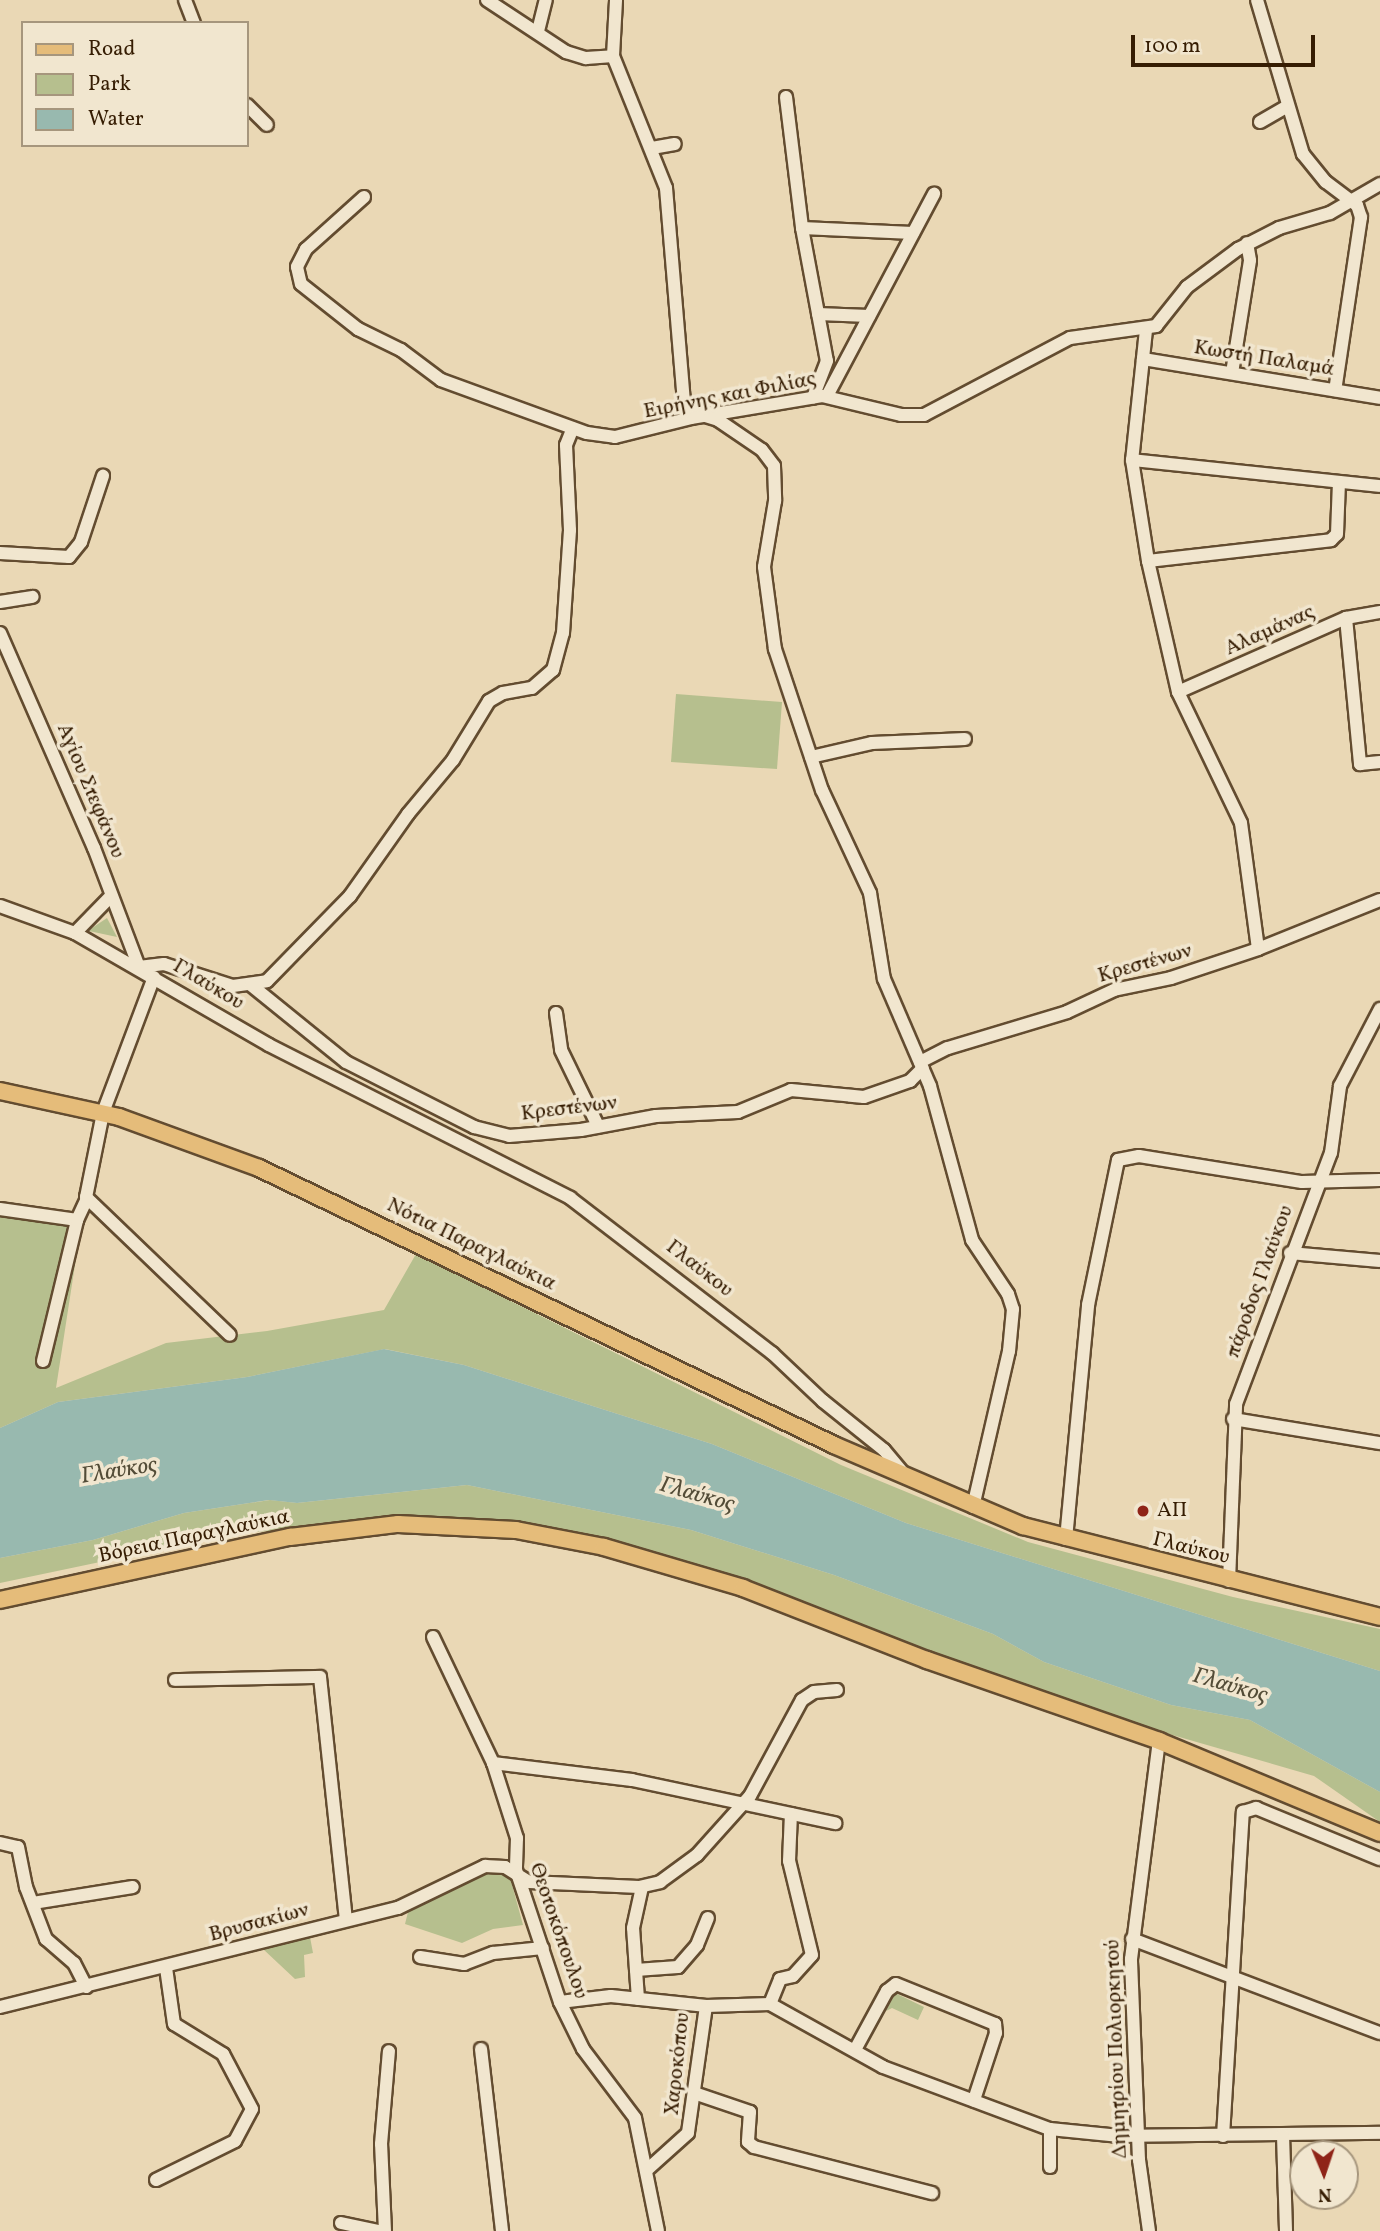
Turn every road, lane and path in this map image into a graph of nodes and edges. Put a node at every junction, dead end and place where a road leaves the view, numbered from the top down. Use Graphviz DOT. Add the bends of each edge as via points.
graph roads {
  1 [pos="185,0"];
  2 [pos="487,0"];
  3 [pos="547,0"];
  4 [pos="616,0"];
  5 [pos="1257,0"];
  6 [pos="193,21"];
  7 [pos="538,31"];
  8 [pos="613,56"];
  9 [pos="786,97"];
  10 [pos="248,106"];
  11 [pos="1288,106"];
  12 [pos="1260,122"];
  13 [pos="267,125"];
  14 [pos="675,144"];
  15 [pos="652,148"];
  16 [pos="1380,184"];
  17 [pos="934,194"];
  18 [pos="364,197"];
  19 [pos="1352,201"];
  20 [pos="802,228"];
  21 [pos="914,233"];
  22 [pos="1247,243"];
  23 [pos="818,314"];
  24 [pos="869,316"];
  25 [pos="1146,330"];
  26 [pos="1143,359"];
  27 [pos="1232,373"];
  28 [pos="1335,390"];
  29 [pos="820,397"];
  30 [pos="1380,398"];
  31 [pos="705,416"];
  32 [pos="573,428"];
  33 [pos="1132,460"];
  34 [pos="103,476"];
  35 [pos="1339,482"];
  36 [pos="1380,486"];
  37 [pos="0,553"];
  38 [pos="1148,561"];
  39 [pos="33,597"];
  40 [pos="0,602"];
  41 [pos="1380,612"];
  42 [pos="1346,618"];
  43 [pos="0,633"];
  44 [pos="5,657"];
  45 [pos="1178,692"];
  46 [pos="965,739"];
  47 [pos="811,757"];
  48 [pos="1380,762"];
  49 [pos="111,895"];
  50 [pos="1380,900"];
  51 [pos="0,906"];
  52 [pos="75,933"];
  53 [pos="1258,949"];
  54 [pos="139,967"];
  55 [pos="154,977"];
  56 [pos="251,985"];
  57 [pos="1380,1009"];
  58 [pos="556,1013"];
  59 [pos="922,1065"];
  60 [pos="0,1091"];
  61 [pos="103,1113"];
  62 [pos="598,1126"];
  63 [pos="1380,1180"];
  64 [pos="1317,1183"];
  65 [pos="87,1199"];
  66 [pos="0,1209"];
  67 [pos="77,1220"];
  68 [pos="1290,1252"];
  69 [pos="1380,1261"];
  70 [pos="230,1335"];
  71 [pos="43,1362"];
  72 [pos="1233,1419"];
  73 [pos="1380,1443"];
  74 [pos="908,1479"];
  75 [pos="973,1507"];
  76 [pos="1066,1539"];
  77 [pos="1230,1581"];
  78 [pos="0,1600"];
  79 [pos="1380,1617"];
  80 [pos="433,1637"];
  81 [pos="175,1680"];
  82 [pos="838,1690"];
  83 [pos="1159,1741"];
  84 [pos="493,1763"];
  85 [pos="746,1801"];
  86 [pos="791,1814"];
  87 [pos="835,1823"];
  88 [pos="1380,1833"];
  89 [pos="0,1843"];
  90 [pos="1380,1858"];
  91 [pos="518,1877"];
  92 [pos="642,1886"];
  93 [pos="132,1887"];
  94 [pos="33,1903"];
  95 [pos="708,1918"];
  96 [pos="346,1919"];
  97 [pos="1132,1939"];
  98 [pos="542,1948"];
  99 [pos="420,1957"];
  100 [pos="166,1968"];
  101 [pos="636,1970"];
  102 [pos="1233,1981"];
  103 [pos="86,1987"];
  104 [pos="638,1999"];
  105 [pos="560,2002"];
  106 [pos="770,2004"];
  107 [pos="706,2006"];
  108 [pos="0,2007"];
  109 [pos="1380,2033"];
  110 [pos="856,2048"];
  111 [pos="481,2049"];
  112 [pos="389,2051"];
  113 [pos="697,2094"];
  114 [pos="974,2100"];
  115 [pos="1050,2129"];
  116 [pos="1380,2133"];
  117 [pos="1283,2135"];
  118 [pos="1138,2136"];
  119 [pos="1223,2136"];
  120 [pos="1050,2167"];
  121 [pos="648,2168"];
  122 [pos="156,2180"];
  123 [pos="932,2193"];
  124 [pos="341,2223"];
  125 [pos="382,2231"];
  126 [pos="502,2231"];
  127 [pos="658,2231"];
  128 [pos="1150,2231"];
  129 [pos="1286,2231"];
  1 -- 6 [label="street"];
  2 -- 7 [label="street"];
  3 -- 7 [label="street"];
  4 -- 8 [label="street"];
  5 -- 11 [label="street"];
  7 -- 8 [label="street" via="573,54"];
  8 -- 15 [label="street"];
  9 -- 20 [label="street"];
  10 -- 13 [label="street"];
  11 -- 12 [label="street"];
  11 -- 19 [label="street" via="1308,162"];
  14 -- 15 [label="street"];
  15 -- 31 [label="street" via="667,194 682,395 689,411"];
  16 -- 19 [label="street"];
  17 -- 21 [label="street"];
  18 -- 32 [label="street, Ειρήνης και Φιλίας" via="299,258 301,284 358,329 398,349 441,380"];
  19 -- 22 [label="street"];
  19 -- 28 [label="street" via="1360,211 1361,229"];
  20 -- 21 [label="street"];
  20 -- 23 [label="street"];
  21 -- 24 [label="street"];
  22 -- 25 [label="street" via="1187,286 1161,322"];
  22 -- 27 [label="street" via="1250,260"];
  23 -- 24 [label="street"];
  23 -- 29 [label="street" via="827,364"];
  24 -- 29 [label="street"];
  25 -- 26 [label="street"];
  25 -- 29 [label="street, Ειρήνης και Φιλίας" via="1070,338 923,415 901,415"];
  26 -- 27 [label="street, Κωστή Παλαμά"];
  26 -- 33 [label="street"];
  27 -- 28 [label="street, Κωστή Παλαμά"];
  28 -- 30 [label="street, Κωστή Παλαμά"];
  29 -- 31 [label="street, Ειρήνης και Φιλίας"];
  31 -- 32 [label="street, Ειρήνης και Φιλίας" via="615,437"];
  31 -- 47 [label="street" via="762,450 774,466 775,501 764,559 769,622"];
  32 -- 56 [label="street" via="566,447 570,530 563,633 553,670 532,688 492,698 453,760 350,896 272,978"];
  33 -- 35 [label="street"];
  33 -- 38 [label="street"];
  34 -- 37 [label="street" via="81,541 69,557"];
  35 -- 36 [label="street"];
  35 -- 38 [label="street" via="1337,534 1331,540"];
  38 -- 45 [label="street"];
  39 -- 40 [label="street"];
  41 -- 42 [label="street, Αλαμάνας"];
  42 -- 45 [label="street, Αλαμάνας"];
  42 -- 48 [label="street" via="1360,764"];
  43 -- 44 [label="street, Αγίου Στεφάνου"];
  44 -- 49 [label="street, Αγίου Στεφάνου"];
  45 -- 53 [label="street" via="1241,823"];
  46 -- 47 [label="street" via="872,743"];
  47 -- 59 [label="street" via="833,818 870,893 884,979"];
  49 -- 52 [label="street"];
  49 -- 54 [label="street, Αγίου Στεφάνου"];
  50 -- 53 [label="street, Κρεστένων"];
  51 -- 52 [label="street, Γλαύκου"];
  52 -- 54 [label="street, Γλαύκου"];
  53 -- 59 [label="street, Κρεστένων" via="1171,978 1114,990 1068,1012 948,1048"];
  54 -- 55 [label="street, Γλαύκου"];
  54 -- 56 [label="street" via="164,964 228,986"];
  55 -- 61 [label="street"];
  55 -- 74 [label="street, Γλαύκου" via="269,1045 570,1198 772,1353 884,1450"];
  56 -- 62 [label="street, Κρεστένων" via="346,1062 474,1127 509,1136"];
  57 -- 64 [label="street, πάροδος Γλαύκου" via="1340,1086 1331,1153"];
  58 -- 62 [label="street" via="561,1050"];
  59 -- 62 [label="street, Κρεστένων" via="910,1081 864,1097 791,1090 738,1112 656,1116"];
  59 -- 75 [label="street" via="972,1240 1013,1309 1009,1351"];
  60 -- 61 [label="main road, Νότια Παραγλαύκια"];
  61 -- 65 [label="street"];
  61 -- 74 [label="main road, Νότια Παραγλαύκια" via="190,1140 327,1199"];
  63 -- 64 [label="street"];
  64 -- 68 [label="street, πάροδος Γλαύκου"];
  64 -- 76 [label="street" via="1139,1156 1118,1160 1088,1306"];
  65 -- 67 [label="street"];
  65 -- 70 [label="street"];
  66 -- 67 [label="street"];
  67 -- 71 [label="street"];
  68 -- 69 [label="street"];
  68 -- 72 [label="street, πάροδος Γλαύκου"];
  72 -- 73 [label="street"];
  72 -- 77 [label="street, πάροδος Γλαύκου"];
  74 -- 75 [label="main road, Γλαύκου"];
  75 -- 76 [label="main road, Γλαύκου"];
  76 -- 77 [label="main road, Γλαύκου"];
  77 -- 79 [label="main road, Γλαύκου"];
  78 -- 83 [label="main road, Βόρεια Παραγλαύκια" via="242,1544 398,1524 516,1530 604,1547 743,1588 927,1660"];
  80 -- 84 [label="street, Θεοτοκόπουλου"];
  81 -- 96 [label="street" via="320,1677"];
  82 -- 85 [label="street" via="810,1694 799,1703"];
  83 -- 88 [label="main road, Βόρεια Παραγλαύκια"];
  83 -- 97 [label="street, Δημητρίου Πολιορκητού"];
  84 -- 85 [label="street" via="632,1780"];
  84 -- 91 [label="street, Θεοτοκόπουλου" via="517,1838 513,1854"];
  85 -- 86 [label="street"];
  85 -- 92 [label="street" via="686,1864 663,1881"];
  86 -- 87 [label="street"];
  86 -- 106 [label="street" via="789,1861 812,1955 793,1976 780,1979"];
  89 -- 94 [label="street" via="18,1847"];
  90 -- 102 [label="street" via="1248,1808 1243,1812"];
  91 -- 92 [label="street, Βρυσακίων" via="529,1882"];
  91 -- 96 [label="street, Βρυσακίων" via="503,1866 485,1866 413,1903"];
  91 -- 98 [label="street, Θεοτοκόπουλου"];
  92 -- 101 [label="street" via="633,1928"];
  93 -- 94 [label="street"];
  94 -- 103 [label="street" via="46,1939 74,1963"];
  95 -- 101 [label="street" via="697,1945 678,1967"];
  96 -- 100 [label="street, Βρυσακίων"];
  97 -- 102 [label="street"];
  97 -- 118 [label="street, Δημητρίου Πολιορκητού"];
  98 -- 99 [label="street" via="493,1953 464,1964"];
  98 -- 105 [label="street, Θεοτοκόπουλου"];
  100 -- 103 [label="street, Βρυσακίων"];
  100 -- 122 [label="street" via="174,2024 223,2054 252,2109 235,2141"];
  101 -- 104 [label="street"];
  102 -- 109 [label="street"];
  102 -- 119 [label="street"];
  103 -- 108 [label="street, Βρυσακίων"];
  104 -- 105 [label="street, Χαροκόπου" via="593,1996"];
  104 -- 107 [label="street, Χαροκόπου"];
  105 -- 121 [label="street, Θεοτοκόπουλου" via="583,2049 635,2118"];
  106 -- 107 [label="street"];
  106 -- 110 [label="street"];
  107 -- 113 [label="street, Χαροκόπου"];
  110 -- 114 [label="street" via="883,2067"];
  110 -- 114 [label="street" via="887,1991 896,1984 995,2024"];
  111 -- 126 [label="street"];
  112 -- 125 [label="street" via="381,2144"];
  113 -- 121 [label="street, Χαροκόπου" via="686,2136"];
  113 -- 123 [label="street" via="750,2112 748,2142 754,2147"];
  114 -- 115 [label="street"];
  115 -- 118 [label="street"];
  115 -- 120 [label="street"];
  116 -- 117 [label="street"];
  117 -- 119 [label="street"];
  117 -- 129 [label="street"];
  118 -- 119 [label="street"];
  118 -- 128 [label="street, Δημητρίου Πολιορκητού"];
  121 -- 127 [label="street, Θεοτοκόπουλου"];
  124 -- 125 [label="street"];
}
